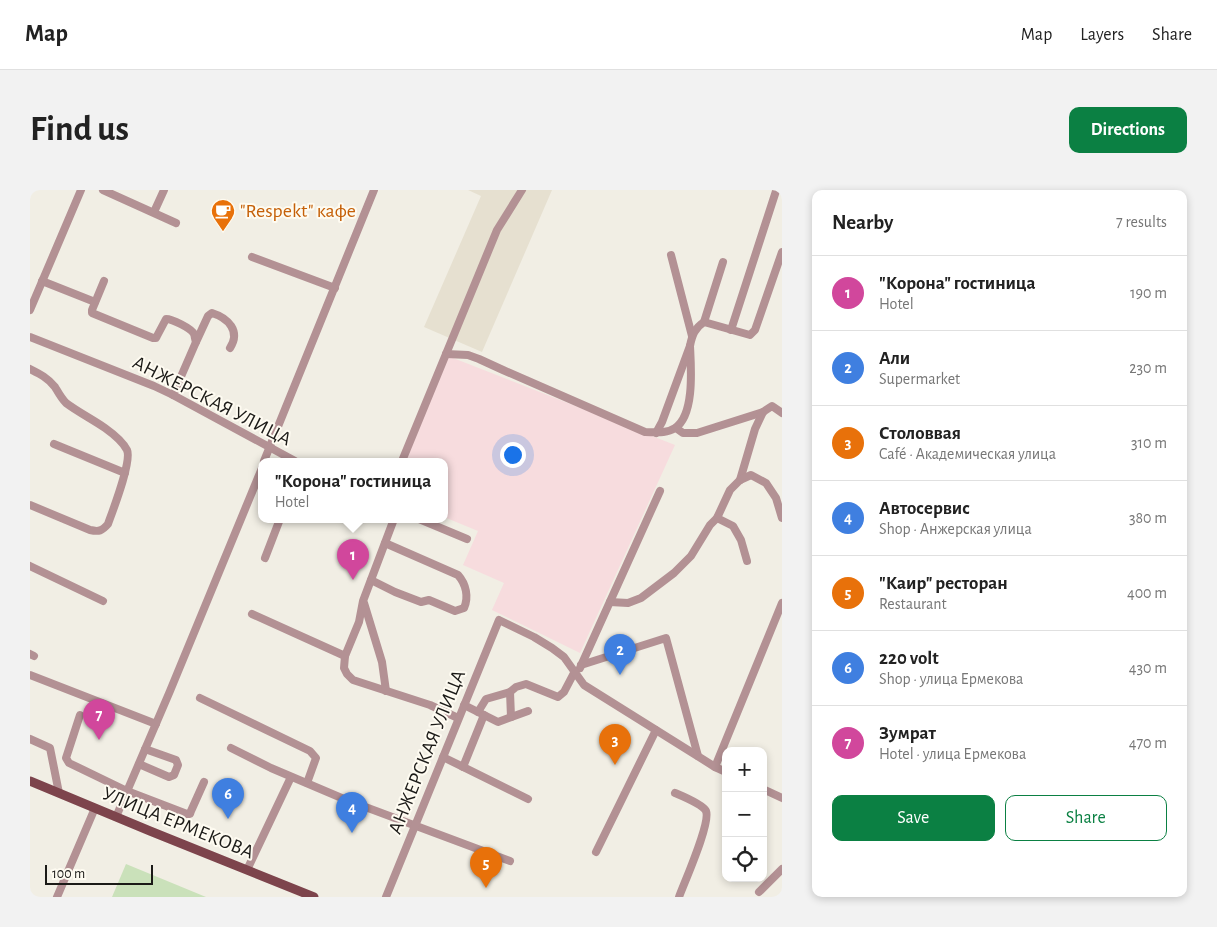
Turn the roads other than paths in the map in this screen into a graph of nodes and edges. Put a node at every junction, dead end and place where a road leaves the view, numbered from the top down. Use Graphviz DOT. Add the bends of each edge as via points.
graph roads {
  1 [pos="81,190"];
  2 [pos="103,190"];
  3 [pos="164,190"];
  4 [pos="374,190"];
  5 [pos="522,190"];
  6 [pos="776,191"];
  7 [pos="154,212"];
  8 [pos="176,223"];
  9 [pos="782,252"];
  10 [pos="671,255"];
  11 [pos="252,256"];
  12 [pos="723,262"];
  13 [pos="42,281"];
  14 [pos="104,281"];
  15 [pos="335,288"];
  16 [pos="95,302"];
  17 [pos="30,310"];
  18 [pos="704,322"];
  19 [pos="731,330"];
  20 [pos="692,336"];
  21 [pos="30,337"];
  22 [pos="196,342"];
  23 [pos="690,346"];
  24 [pos="230,348"];
  25 [pos="446,354"];
  26 [pos="30,369"];
  27 [pos="173,395"];
  28 [pos="762,412"];
  29 [pos="782,414"];
  30 [pos="676,428"];
  31 [pos="656,433"];
  32 [pos="54,444"];
  33 [pos="270,447"];
  34 [pos="265,458"];
  35 [pos="290,458"];
  36 [pos="403,458"];
  37 [pos="125,473"];
  38 [pos="258,478"];
  39 [pos="740,480"];
  40 [pos="660,491"];
  41 [pos="30,505"];
  42 [pos="717,518"];
  43 [pos="782,518"];
  44 [pos="278,523"];
  45 [pos="392,523"];
  46 [pos="428,523"];
  47 [pos="467,539"];
  48 [pos="385,542"];
  49 [pos="265,558"];
  50 [pos="747,561"];
  51 [pos="30,566"];
  52 [pos="371,580"];
  53 [pos="103,601"];
  54 [pos="363,601"];
  55 [pos="610,602"];
  56 [pos="781,609"];
  57 [pos="252,614"];
  58 [pos="345,656"];
  59 [pos="581,665"];
  60 [pos="576,673"];
  61 [pos="30,675"];
  62 [pos="386,691"];
  63 [pos="510,692"];
  64 [pos="200,698"];
  65 [pos="464,706"];
  66 [pos="528,710"];
  67 [pos="481,714"];
  68 [pos="80,715"];
  69 [pos="511,717"];
  70 [pos="458,718"];
  71 [pos="156,724"];
  72 [pos="656,730"];
  73 [pos="30,739"];
  74 [pos="231,748"];
  75 [pos="145,749"];
  76 [pos="698,756"];
  77 [pos="443,757"];
  78 [pos="139,764"];
  79 [pos="464,767"];
  80 [pos="715,767"];
  81 [pos="722,770"];
  82 [pos="291,777"];
  83 [pos="30,781"];
  84 [pos="204,782"];
  85 [pos="307,783"];
  86 [pos="127,791"];
  87 [pos="767,792"];
  88 [pos="59,793"];
  89 [pos="675,793"];
  90 [pos="782,798"];
  91 [pos="528,799"];
  92 [pos="94,808"];
  93 [pos="116,817"];
  94 [pos="414,826"];
  95 [pos="596,852"];
  96 [pos="510,861"];
  97 [pos="782,869"];
  98 [pos="247,870"];
  99 [pos="759,892"];
  100 [pos="57,897"];
  101 [pos="314,897"];
  102 [pos="386,897"];
  103 [pos="678,897"];
  1 -- 13 [label="street"];
  2 -- 7 [label="street"];
  3 -- 7 [label="street"];
  4 -- 15 [label="street"];
  5 -- 25 [label="street" via="497,230"];
  6 -- 19 [label="street"];
  7 -- 8 [label="street"];
  9 -- 19 [label="street" via="755,330 750,335"];
  10 -- 20 [label="street"];
  11 -- 15 [label="street"];
  12 -- 18 [label="street"];
  13 -- 16 [label="street"];
  13 -- 17 [label="street"];
  14 -- 16 [label="street"];
  15 -- 33 [label="street"];
  16 -- 22 [label="street" via="92,313 153,338 158,336 166,319 170,319 190,330"];
  18 -- 19 [label="street"];
  18 -- 20 [label="street"];
  20 -- 23 [label="street"];
  21 -- 27 [label="street, АНЖЕРСКАЯ УЛИЦА"];
  22 -- 24 [label="street" via="212,313 222,316 231,325 234,342"];
  22 -- 27 [label="street"];
  23 -- 30 [label="street" via="689,401 686,414"];
  23 -- 31 [label="street"];
  25 -- 31 [label="street" via="479,359 645,432"];
  25 -- 36 [label="street"];
  26 -- 37 [label="street" via="45,377 66,402 108,430 124,445 128,451"];
  27 -- 33 [label="street, АНЖЕРСКАЯ УЛИЦА"];
  28 -- 29 [label="street" via="772,406"];
  28 -- 30 [label="street" via="697,433"];
  28 -- 39 [label="street"];
  30 -- 31 [label="street"];
  32 -- 37 [label="street"];
  33 -- 34 [label="street"];
  33 -- 35 [label="street, АНЖЕРСКАЯ УЛИЦА"];
  37 -- 41 [label="street" via="104,530 90,530"];
  38 -- 71 [label="street"];
  39 -- 42 [label="street" via="730,490"];
  39 -- 43 [label="street" via="751,475 766,483 776,498"];
  40 -- 55 [label="street"];
  42 -- 50 [label="street" via="733,526"];
  42 -- 55 [label="street" via="691,556 674,573 641,598 628,603"];
  44 -- 49 [label="street"];
  45 -- 48 [label="street"];
  46 -- 47 [label="street"];
  48 -- 52 [label="street"];
  48 -- 52 [label="street" via="458,575 464,581 466,604 455,611 429,600 421,602"];
  51 -- 53 [label="street"];
  52 -- 54 [label="street"];
  54 -- 58 [label="street" via="359,622"];
  54 -- 62 [label="street" via="382,662"];
  55 -- 59 [label="street"];
  56 -- 80 [label="street"];
  57 -- 58 [label="street"];
  58 -- 62 [label="street" via="344,668 353,680"];
  59 -- 60 [label="street"];
  59 -- 76 [label="street" via="666,638"];
  60 -- 63 [label="street" via="558,697 526,684"];
  60 -- 65 [label="street, АНЖЕРСКАЯ УЛИЦА" via="552,648 499,620"];
  60 -- 72 [label="street" via="584,685"];
  61 -- 71 [label="street"];
  62 -- 70 [label="street"];
  63 -- 67 [label="street" via="486,699"];
  63 -- 69 [label="street"];
  64 -- 85 [label="street" via="310,751 316,758"];
  65 -- 67 [label="street"];
  65 -- 70 [label="street, АНЖЕРСКАЯ УЛИЦА"];
  66 -- 69 [label="street"];
  67 -- 69 [label="street" via="498,722"];
  67 -- 79 [label="street"];
  68 -- 86 [label="street" via="66,758 69,763"];
  70 -- 77 [label="street, АНЖЕРСКАЯ УЛИЦА"];
  71 -- 75 [label="street"];
  72 -- 76 [label="street"];
  72 -- 95 [label="street"];
  73 -- 88 [label="street" via="50,748"];
  74 -- 82 [label="street"];
  75 -- 78 [label="street"];
  75 -- 78 [label="street" via="176,760 178,765 174,775 169,777"];
  76 -- 80 [label="street"];
  77 -- 79 [label="street"];
  77 -- 94 [label="street, АНЖЕРСКАЯ УЛИЦА"];
  78 -- 86 [label="street"];
  79 -- 91 [label="street"];
  80 -- 81 [label="street"];
  82 -- 85 [label="street"];
  82 -- 98 [label="street"];
  83 -- 88 [label="main road, УЛИЦА ЕРМЕКОВА"];
  84 -- 86 [label="street" via="190,814"];
  85 -- 94 [label="street"];
  86 -- 93 [label="street"];
  87 -- 90 [label="street"];
  88 -- 92 [label="main road, УЛИЦА ЕРМЕКОВА"];
  89 -- 103 [label="street" via="700,805 707,813 694,861"];
  92 -- 93 [label="main road, УЛИЦА ЕРМЕКОВА"];
  92 -- 100 [label="street"];
  93 -- 98 [label="main road, УЛИЦА ЕРМЕКОВА"];
  94 -- 96 [label="street"];
  94 -- 102 [label="street, АНЖЕРСКАЯ УЛИЦА"];
  97 -- 99 [label="street"];
  98 -- 101 [label="main road, УЛИЦА ЕРМЕКОВА"];
}
